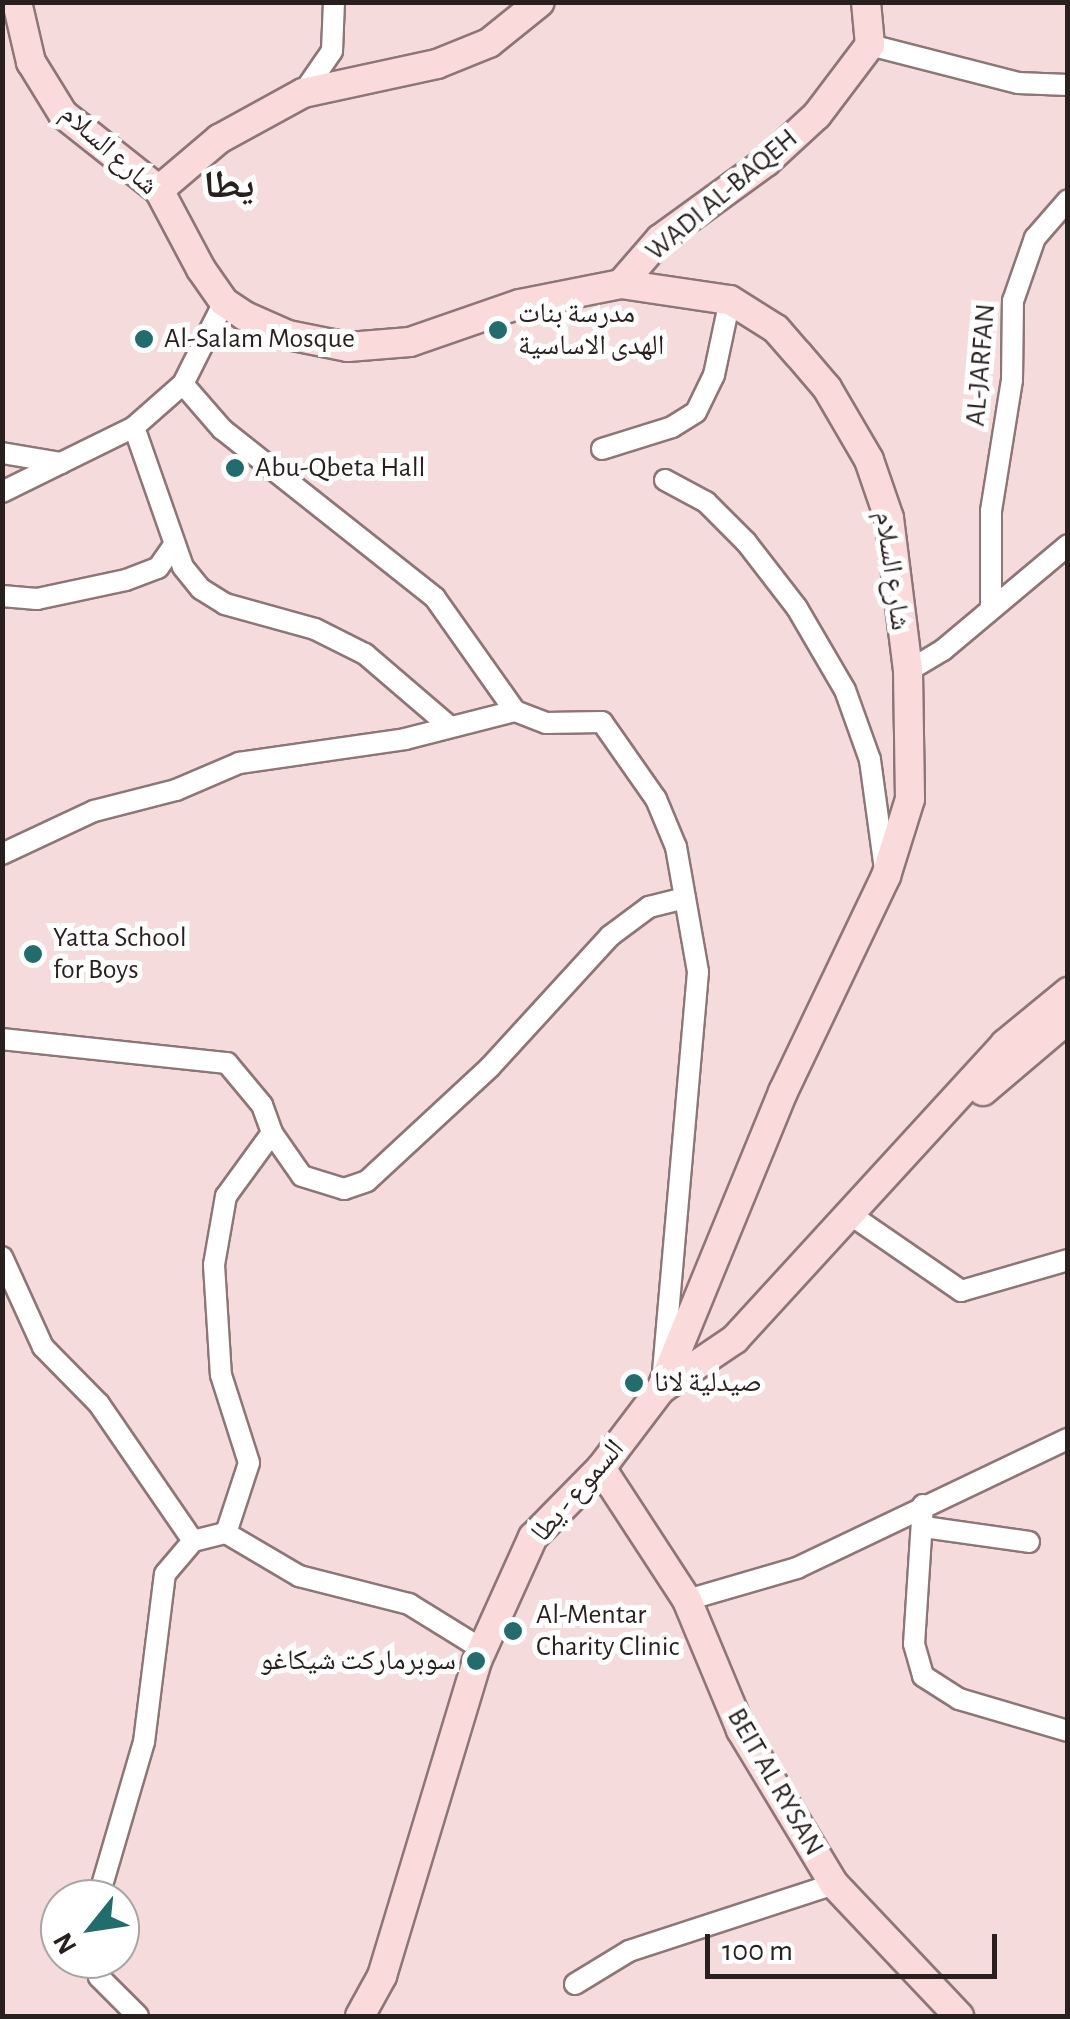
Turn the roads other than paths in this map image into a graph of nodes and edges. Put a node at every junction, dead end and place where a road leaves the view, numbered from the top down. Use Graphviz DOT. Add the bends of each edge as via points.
graph roads {
  1 [pos="17,2"];
  2 [pos="334,2"];
  3 [pos="540,2"];
  4 [pos="866,2"];
  5 [pos="870,44"];
  6 [pos="1068,86"];
  7 [pos="303,93"];
  8 [pos="159,190"];
  9 [pos="1068,200"];
  10 [pos="621,284"];
  11 [pos="730,300"];
  12 [pos="224,302"];
  13 [pos="183,384"];
  14 [pos="134,428"];
  15 [pos="602,448"];
  16 [pos="2,452"];
  17 [pos="61,463"];
  18 [pos="665,480"];
  19 [pos="2,492"];
  20 [pos="174,545"];
  21 [pos="1068,545"];
  22 [pos="2,596"];
  23 [pos="991,609"];
  24 [pos="908,671"];
  25 [pos="515,711"];
  26 [pos="448,726"];
  27 [pos="2,854"];
  28 [pos="886,876"];
  29 [pos="685,898"];
  30 [pos="1068,992"];
  31 [pos="1068,1018"];
  32 [pos="2,1039"];
  33 [pos="937,1125"];
  34 [pos="272,1133"];
  35 [pos="852,1215"];
  36 [pos="2,1256"];
  37 [pos="1068,1260"];
  38 [pos="662,1389"];
  39 [pos="1068,1440"];
  40 [pos="601,1468"];
  41 [pos="924,1505"];
  42 [pos="924,1527"];
  43 [pos="226,1533"];
  44 [pos="192,1541"];
  45 [pos="1029,1542"];
  46 [pos="687,1600"];
  47 [pos="482,1649"];
  48 [pos="1067,1728"];
  49 [pos="104,1879"];
  50 [pos="834,1884"];
  51 [pos="100,1979"];
  52 [pos="575,1984"];
  53 [pos="138,2016"];
  54 [pos="360,2016"];
  55 [pos="958,2016"];
  1 -- 8 [label="main road, شارع السلام" via="31,62 63,114"];
  2 -- 7 [label="street" via="332,51"];
  3 -- 7 [label="main road" via="489,43 437,64"];
  4 -- 5 [label="main road"];
  5 -- 6 [label="street" via="1018,83"];
  5 -- 10 [label="main road, WADI AL-BAQEH" via="817,116 660,239"];
  7 -- 8 [label="main road" via="219,138"];
  8 -- 12 [label="main road, شارع السلام"];
  9 -- 23 [label="street, AL-JARFAN" via="1035,238 1013,301 1012,380 991,510"];
  10 -- 11 [label="main road, شارع السلام"];
  10 -- 12 [label="main road, شارع السلام" via="520,304 410,342 348,348 288,335"];
  11 -- 15 [label="street" via="714,375 696,412 672,428"];
  11 -- 24 [label="main road, شارع السلام" via="788,342 827,388 869,460 889,518"];
  12 -- 13 [label="street"];
  13 -- 14 [label="street"];
  13 -- 25 [label="street" via="231,436 435,598"];
  14 -- 17 [label="street"];
  14 -- 20 [label="street"];
  16 -- 17 [label="street"];
  17 -- 19 [label="street"];
  18 -- 28 [label="street" via="706,502 746,542 797,608 845,690 870,760"];
  20 -- 22 [label="street" via="158,568 126,580 38,600"];
  20 -- 26 [label="street" via="191,578 212,598 314,629 365,654"];
  21 -- 23 [label="street"];
  23 -- 24 [label="street"];
  24 -- 28 [label="main road, شارع السلام" via="910,799"];
  25 -- 26 [label="street"];
  25 -- 29 [label="street" via="546,723 602,722 613,731 656,799 676,847"];
  26 -- 27 [label="street" via="405,739 239,763 176,790 94,811"];
  28 -- 38 [label="main road, شارع السلام" via="783,1092"];
  29 -- 34 [label="street" via="648,907 610,936 490,1067 367,1181 344,1190 302,1176"];
  29 -- 38 [label="street" via="698,972"];
  30 -- 33 [label="main road, السموع - يطا" via="1006,1044"];
  31 -- 33 [label="main road, السموع - يطا"];
  32 -- 34 [label="street" via="227,1063 262,1106"];
  33 -- 35 [label="main road, السموع - يطا"];
  34 -- 43 [label="street" via="226,1196 214,1266 221,1375 249,1464"];
  35 -- 37 [label="street" via="961,1291"];
  35 -- 38 [label="main road, السموع - يطا" via="734,1339"];
  36 -- 44 [label="street" via="43,1347 99,1404"];
  38 -- 40 [label="main road, السموع - يطا"];
  39 -- 41 [label="street"];
  40 -- 46 [label="main road, BEIT AL RYSAN"];
  40 -- 47 [label="main road, السموع - يطا" via="533,1537"];
  41 -- 42 [label="street"];
  41 -- 46 [label="street" via="797,1568"];
  42 -- 45 [label="street"];
  42 -- 48 [label="street" via="914,1644 922,1676 959,1699"];
  43 -- 44 [label="street"];
  43 -- 47 [label="street" via="299,1576 408,1604"];
  44 -- 49 [label="street" via="165,1574 144,1742"];
  46 -- 50 [label="main road, BEIT AL RYSAN" via="741,1730"];
  47 -- 54 [label="main road, السموع - يطا" via="382,1976"];
  50 -- 52 [label="street" via="629,1951"];
  50 -- 55 [label="main road, BEIT AL RYSAN"];
  51 -- 53 [label="street"];
}
